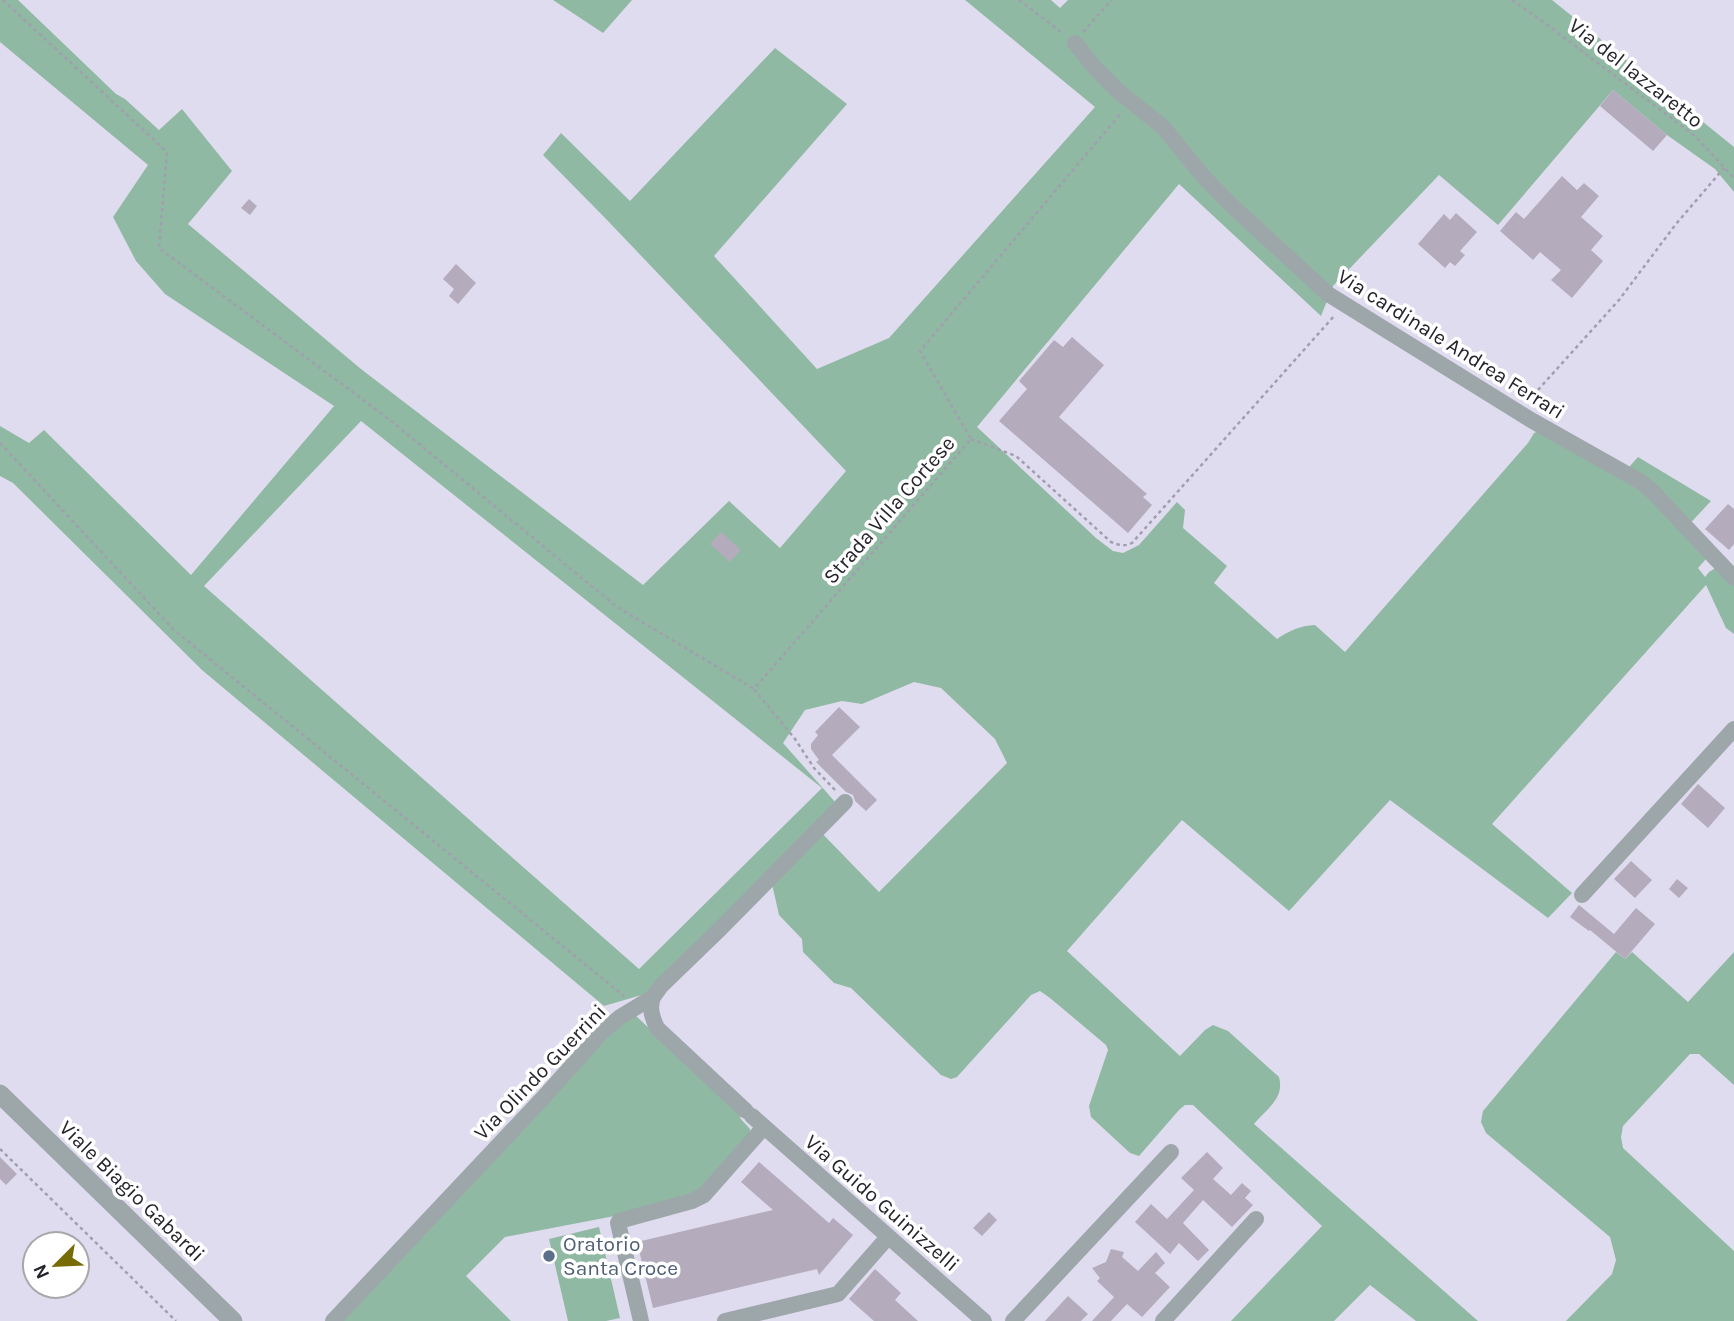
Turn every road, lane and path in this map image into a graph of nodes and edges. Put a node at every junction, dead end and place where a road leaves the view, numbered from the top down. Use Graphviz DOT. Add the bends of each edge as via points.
graph roads {
  1 [pos="3,0"];
  2 [pos="1019,0"];
  3 [pos="1112,0"];
  4 [pos="1513,0"];
  5 [pos="1074,43"];
  6 [pos="1131,101"];
  7 [pos="1724,167"];
  8 [pos="1734,178"];
  9 [pos="1344,305"];
  10 [pos="1531,420"];
  11 [pos="971,439"];
  12 [pos="0,443"];
  13 [pos="1733,574"];
  14 [pos="754,689"];
  15 [pos="1734,729"];
  16 [pos="845,802"];
  17 [pos="1581,895"];
  18 [pos="653,997"];
  19 [pos="638,1007"];
  20 [pos="0,1094"];
  21 [pos="754,1118"];
  22 [pos="0,1149"];
  23 [pos="1171,1152"];
  24 [pos="1256,1219"];
  25 [pos="888,1237"];
  26 [pos="176,1321"];
  27 [pos="233,1321"];
  28 [pos="333,1321"];
  29 [pos="641,1321"];
  30 [pos="725,1321"];
  31 [pos="985,1321"];
  32 [pos="1013,1321"];
  33 [pos="1163,1321"];
  1 -- 14 [label="path" via="167,152 159,248 390,420 617,607"];
  2 -- 5 [label="path"];
  3 -- 5 [label="path"];
  4 -- 7 [label="path, Via del lazzaretto" via="1695,136"];
  5 -- 6 [label="street, Via cardinale Andrea Ferrari"];
  6 -- 9 [label="street, Via cardinale Andrea Ferrari" via="1163,127 1229,203"];
  6 -- 11 [label="path, Strada Villa Cortese" via="920,351"];
  7 -- 8 [label="path, Via del lazzaretto"];
  7 -- 10 [label="path" via="1619,300 1537,391 1530,406"];
  9 -- 10 [label="street, Via cardinale Andrea Ferrari"];
  9 -- 11 [label="path" via="1127,545 1111,542 1017,456"];
  10 -- 13 [label="street, Via cardinale Andrea Ferrari" via="1645,485"];
  11 -- 14 [label="path, Strada Villa Cortese"];
  12 -- 19 [label="path" via="174,630"];
  14 -- 16 [label="path"];
  15 -- 17 [label="street"];
  16 -- 18 [label="street, Via Olindo Guerrini"];
  18 -- 19 [label="street, Via Olindo Guerrini"];
  18 -- 21 [label="street, Via Guido Guinizzelli" via="650,1008 657,1028"];
  19 -- 28 [label="street, Via Olindo Guerrini" via="601,1033"];
  20 -- 27 [label="street, Viale Biagio Gabardi"];
  21 -- 25 [label="street, Via Guido Guinizzelli"];
  21 -- 29 [label="street" via="704,1195 618,1223"];
  22 -- 26 [label="path"];
  23 -- 32 [label="street"];
  24 -- 33 [label="street"];
  25 -- 30 [label="street" via="838,1294"];
  25 -- 31 [label="street, Via Guido Guinizzelli"];
}
